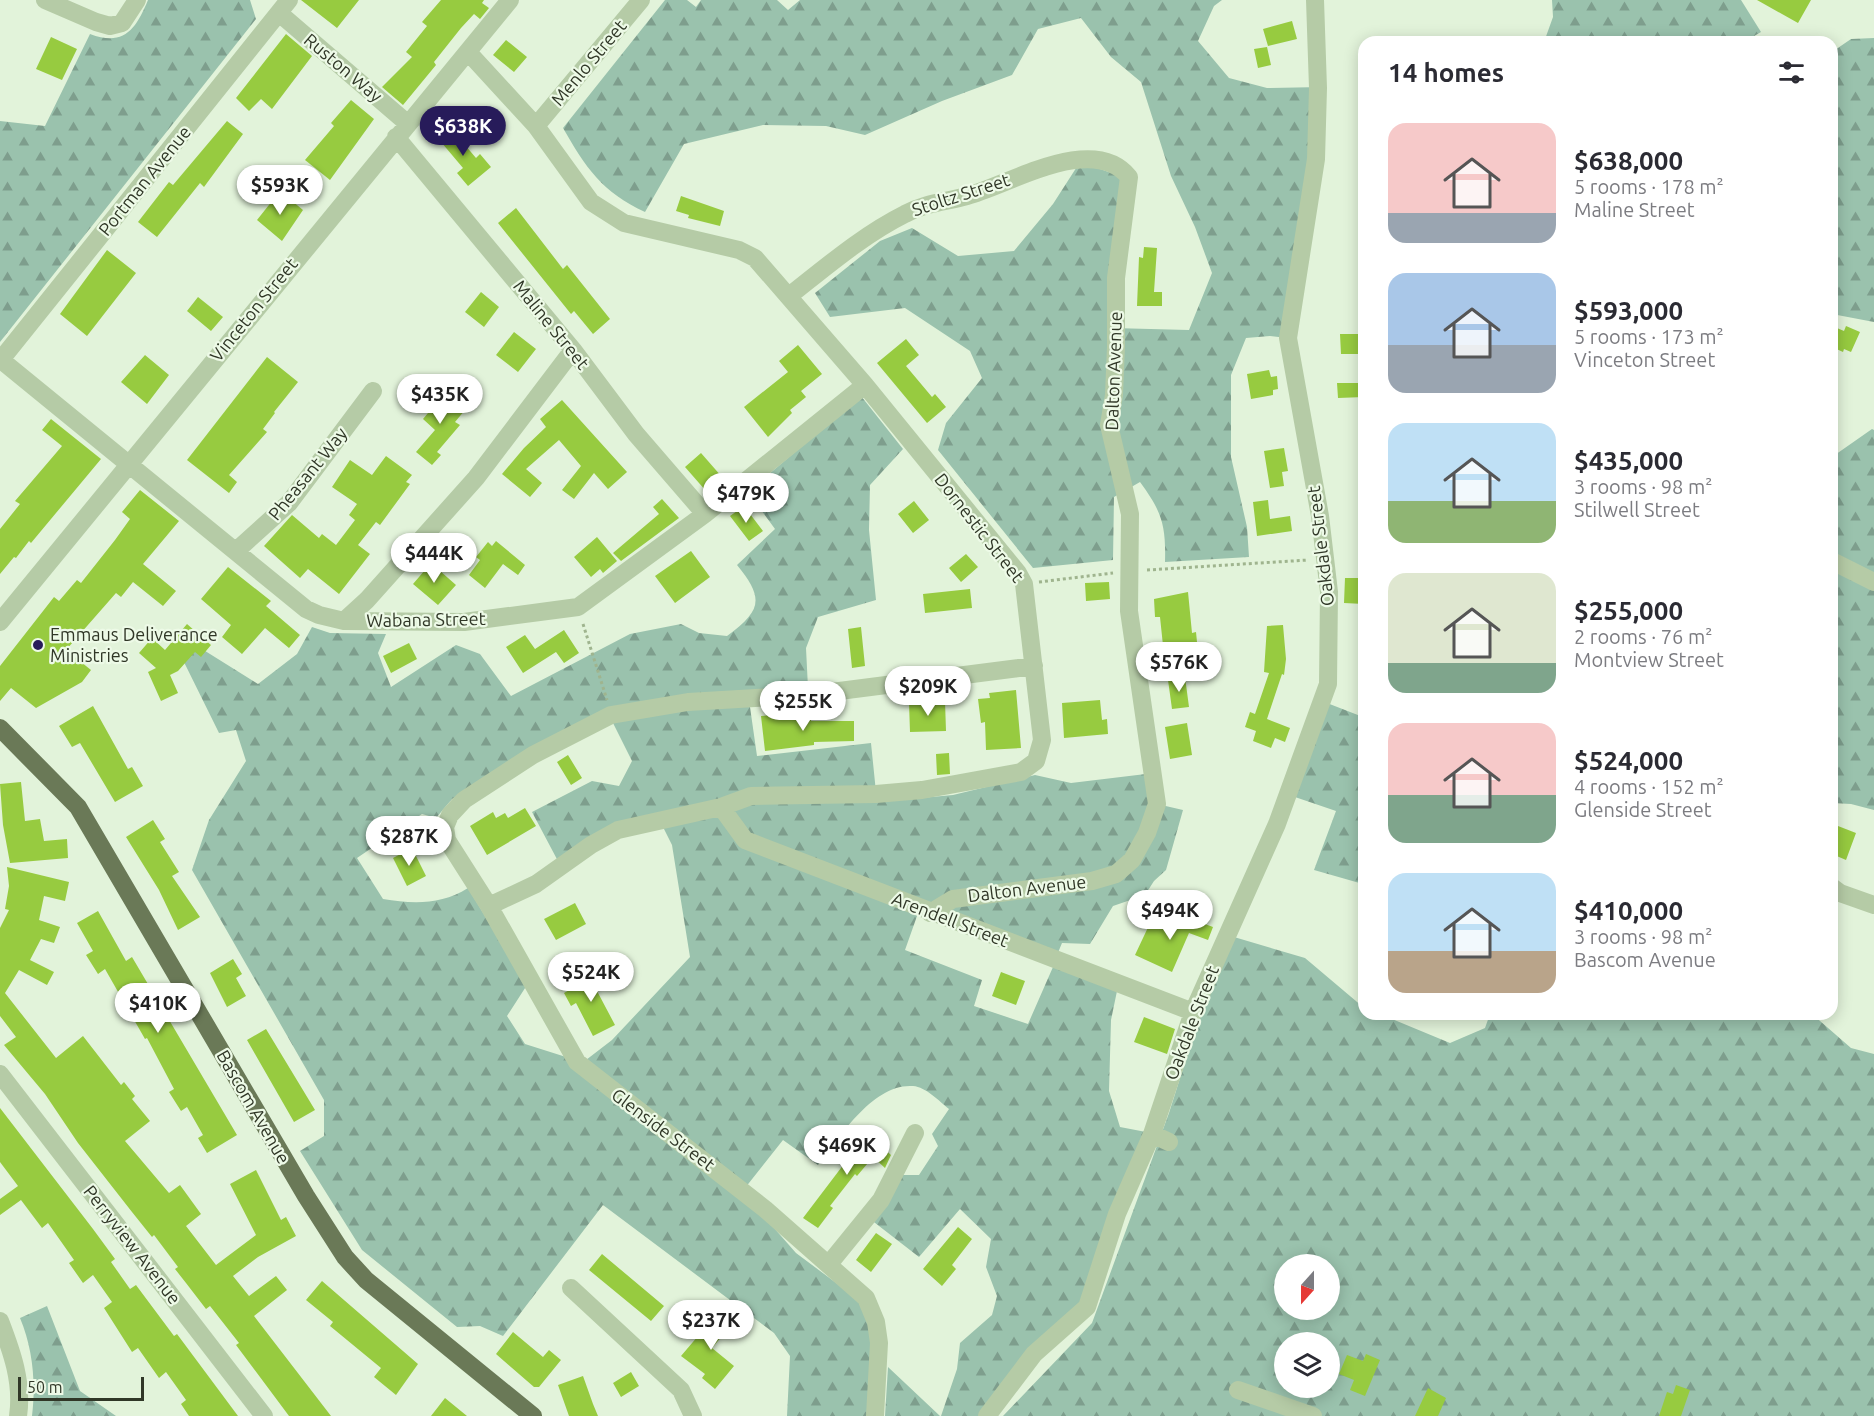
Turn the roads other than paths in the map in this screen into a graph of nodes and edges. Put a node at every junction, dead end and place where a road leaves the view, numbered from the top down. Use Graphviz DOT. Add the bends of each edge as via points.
graph roads {
  1 [pos="45,0"];
  2 [pos="137,0"];
  3 [pos="510,0"];
  4 [pos="641,0"];
  5 [pos="1316,0"];
  6 [pos="284,7"];
  7 [pos="468,52"];
  8 [pos="536,126"];
  9 [pos="402,130"];
  10 [pos="1120,166"];
  11 [pos="789,296"];
  12 [pos="573,351"];
  13 [pos="0,361"];
  14 [pos="866,385"];
  15 [pos="373,391"];
  16 [pos="130,463"];
  17 [pos="705,514"];
  18 [pos="236,551"];
  19 [pos="1838,564"];
  20 [pos="1874,582"];
  21 [pos="344,621"];
  22 [pos="0,622"];
  23 [pos="1034,666"];
  24 [pos="0,728"];
  25 [pos="721,807"];
  26 [pos="1838,892"];
  27 [pos="1874,905"];
  28 [pos="489,906"];
  29 [pos="930,913"];
  30 [pos="1193,1012"];
  31 [pos="0,1074"];
  32 [pos="915,1132"];
  33 [pos="1152,1134"];
  34 [pos="1169,1142"];
  35 [pos="829,1264"];
  36 [pos="571,1288"];
  37 [pos="0,1321"];
  38 [pos="1238,1390"];
  39 [pos="18,1416"];
  40 [pos="264,1416"];
  41 [pos="533,1416"];
  42 [pos="693,1416"];
  43 [pos="876,1416"];
  44 [pos="987,1416"];
  45 [pos="1313,1416"];
  1 -- 2 [label="street" via="110,26 122,23"];
  3 -- 7 [label="street, Vinceton Street"];
  4 -- 8 [label="street, Menlo Street"];
  5 -- 30 [label="street, Oakdale Street" via="1316,159 1288,338 1320,516 1329,592 1328,684 1277,824"];
  6 -- 9 [label="street, Ruston Way"];
  6 -- 13 [label="street, Portman Avenue"];
  7 -- 8 [label="street, Dornestic Street"];
  7 -- 9 [label="street, Vinceton Street"];
  8 -- 11 [label="street, Dornestic Street" via="591,202 602,211 635,227 745,252"];
  9 -- 12 [label="street, Maline Street"];
  9 -- 16 [label="street, Vinceton Street"];
  10 -- 11 [label="street, Stoltz Street" via="1079,160 1028,172 967,196 933,202 905,213 846,251"];
  10 -- 29 [label="street, Dalton Avenue" via="1129,177 1116,278 1116,366 1109,425 1130,514 1129,611 1157,804 1132,860 1116,874 1092,881 953,899"];
  11 -- 14 [label="street, Dornestic Street"];
  12 -- 17 [label="street, Maline Street" via="636,434"];
  12 -- 21 [label="street" via="476,478"];
  13 -- 16 [label="street, Wabana Street"];
  14 -- 17 [label="street, Wabana Street"];
  14 -- 23 [label="street, Dornestic Street" via="1018,573 1024,584"];
  15 -- 18 [label="street, Pheasant Way" via="289,503"];
  16 -- 18 [label="street, Wabana Street"];
  16 -- 22 [label="street, Vinceton Street"];
  17 -- 21 [label="street, Wabana Street" via="578,608 464,622"];
  18 -- 21 [label="street, Wabana Street" via="306,609"];
  19 -- 20 [label="street"];
  23 -- 25 [label="street, Dornestic Street" via="1042,740 1036,761 1021,772 899,792 751,796"];
  23 -- 28 [label="street, Glenside Street" via="808,695 688,702 611,715 533,755 464,800 450,815 445,824 447,840"];
  24 -- 41 [label="main road, Bascom Avenue" via="78,807 345,1257 366,1280"];
  25 -- 28 [label="street, Dornestic Street" via="618,830 536,884"];
  25 -- 29 [label="street, Arendell Street" via="745,840"];
  26 -- 27 [label="street"];
  28 -- 35 [label="street, Glenside Street" via="577,1062"];
  29 -- 30 [label="street, Arendell Street"];
  30 -- 33 [label="street, Oakdale Street"];
  31 -- 40 [label="street, Perryview Avenue"];
  32 -- 35 [label="street" via="881,1200"];
  33 -- 34 [label="street"];
  33 -- 44 [label="street, Oakdale Street" via="1118,1214 1087,1307 1034,1354"];
  35 -- 43 [label="street, Glenside Street" via="855,1286 872,1308 879,1343"];
  36 -- 42 [label="street" via="681,1390"];
  37 -- 39 [label="street" via="13,1355 21,1397"];
  38 -- 45 [label="street"];
}
